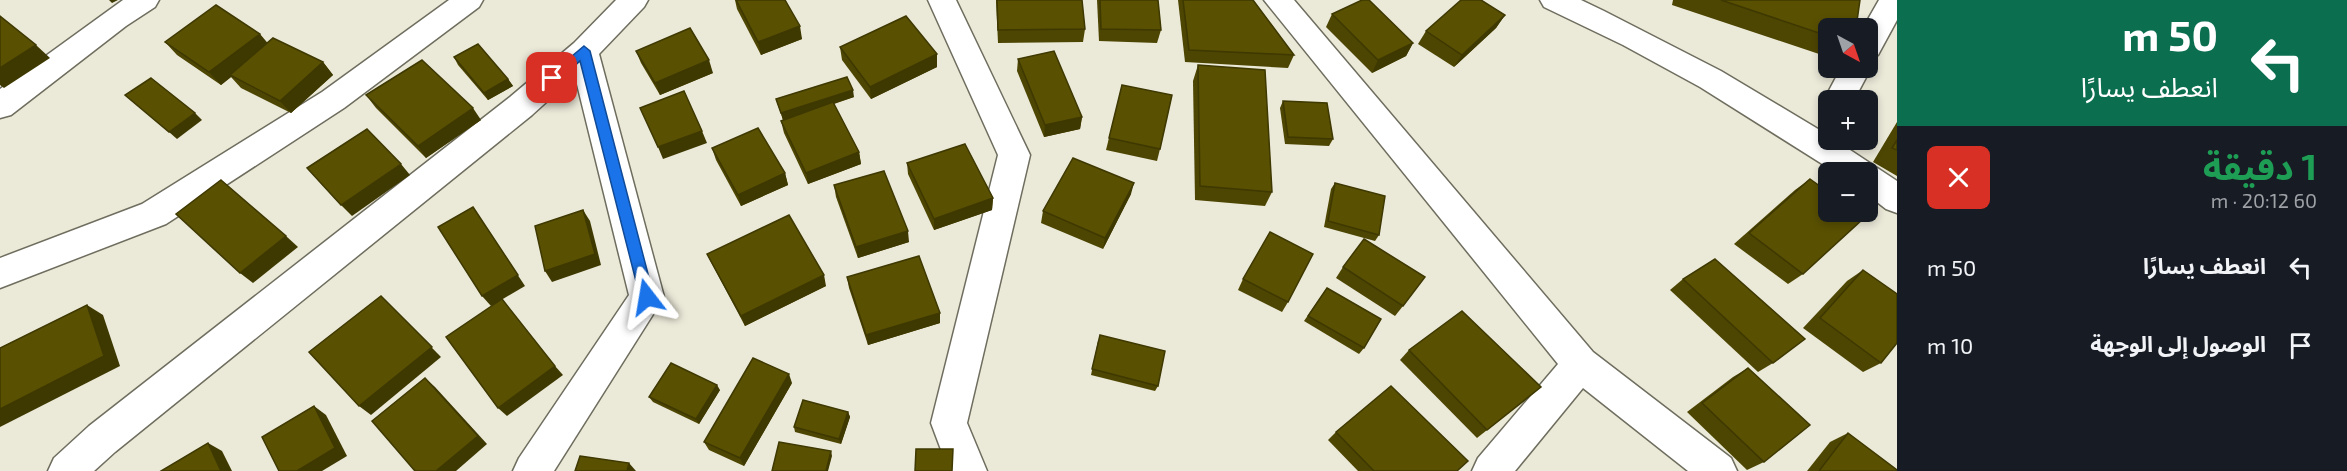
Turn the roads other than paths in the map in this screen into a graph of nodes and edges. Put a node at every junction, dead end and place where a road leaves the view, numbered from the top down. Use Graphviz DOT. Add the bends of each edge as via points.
graph roads {
  1 [pos="93,0"];
  2 [pos="145,0"];
  3 [pos="469,0"];
  4 [pos="634,0"];
  5 [pos="942,0"];
  6 [pos="1278,0"];
  7 [pos="1554,0"];
  8 [pos="1893,0"];
  9 [pos="116,18"];
  10 [pos="1878,28"];
  11 [pos="584,51"];
  12 [pos="0,106"];
  13 [pos="1818,129"];
  14 [pos="1839,150"];
  15 [pos="1850,162"];
  16 [pos="1878,185"];
  17 [pos="1897,199"];
  18 [pos="0,273"];
  19 [pos="1580,363"];
  20 [pos="68,471"];
  21 [pos="532,471"];
  22 [pos="968,471"];
  23 [pos="1491,471"];
  24 [pos="1718,471"];
  1 -- 9 [label="street"];
  2 -- 9 [label="street"];
  3 -- 18 [label="street" via="333,100 154,214"];
  4 -- 11 [label="street"];
  5 -- 22 [label="street" via="1014,155 949,423"];
  6 -- 19 [label="street"];
  7 -- 13 [label="street"];
  8 -- 10 [label="street"];
  9 -- 12 [label="street"];
  11 -- 20 [label="street" via="521,106 111,432"];
  11 -- 21 [label="street" via="647,297"];
  14 -- 15 [label="street"];
  16 -- 17 [label="street"];
  19 -- 23 [label="street"];
  19 -- 24 [label="street"];
}
